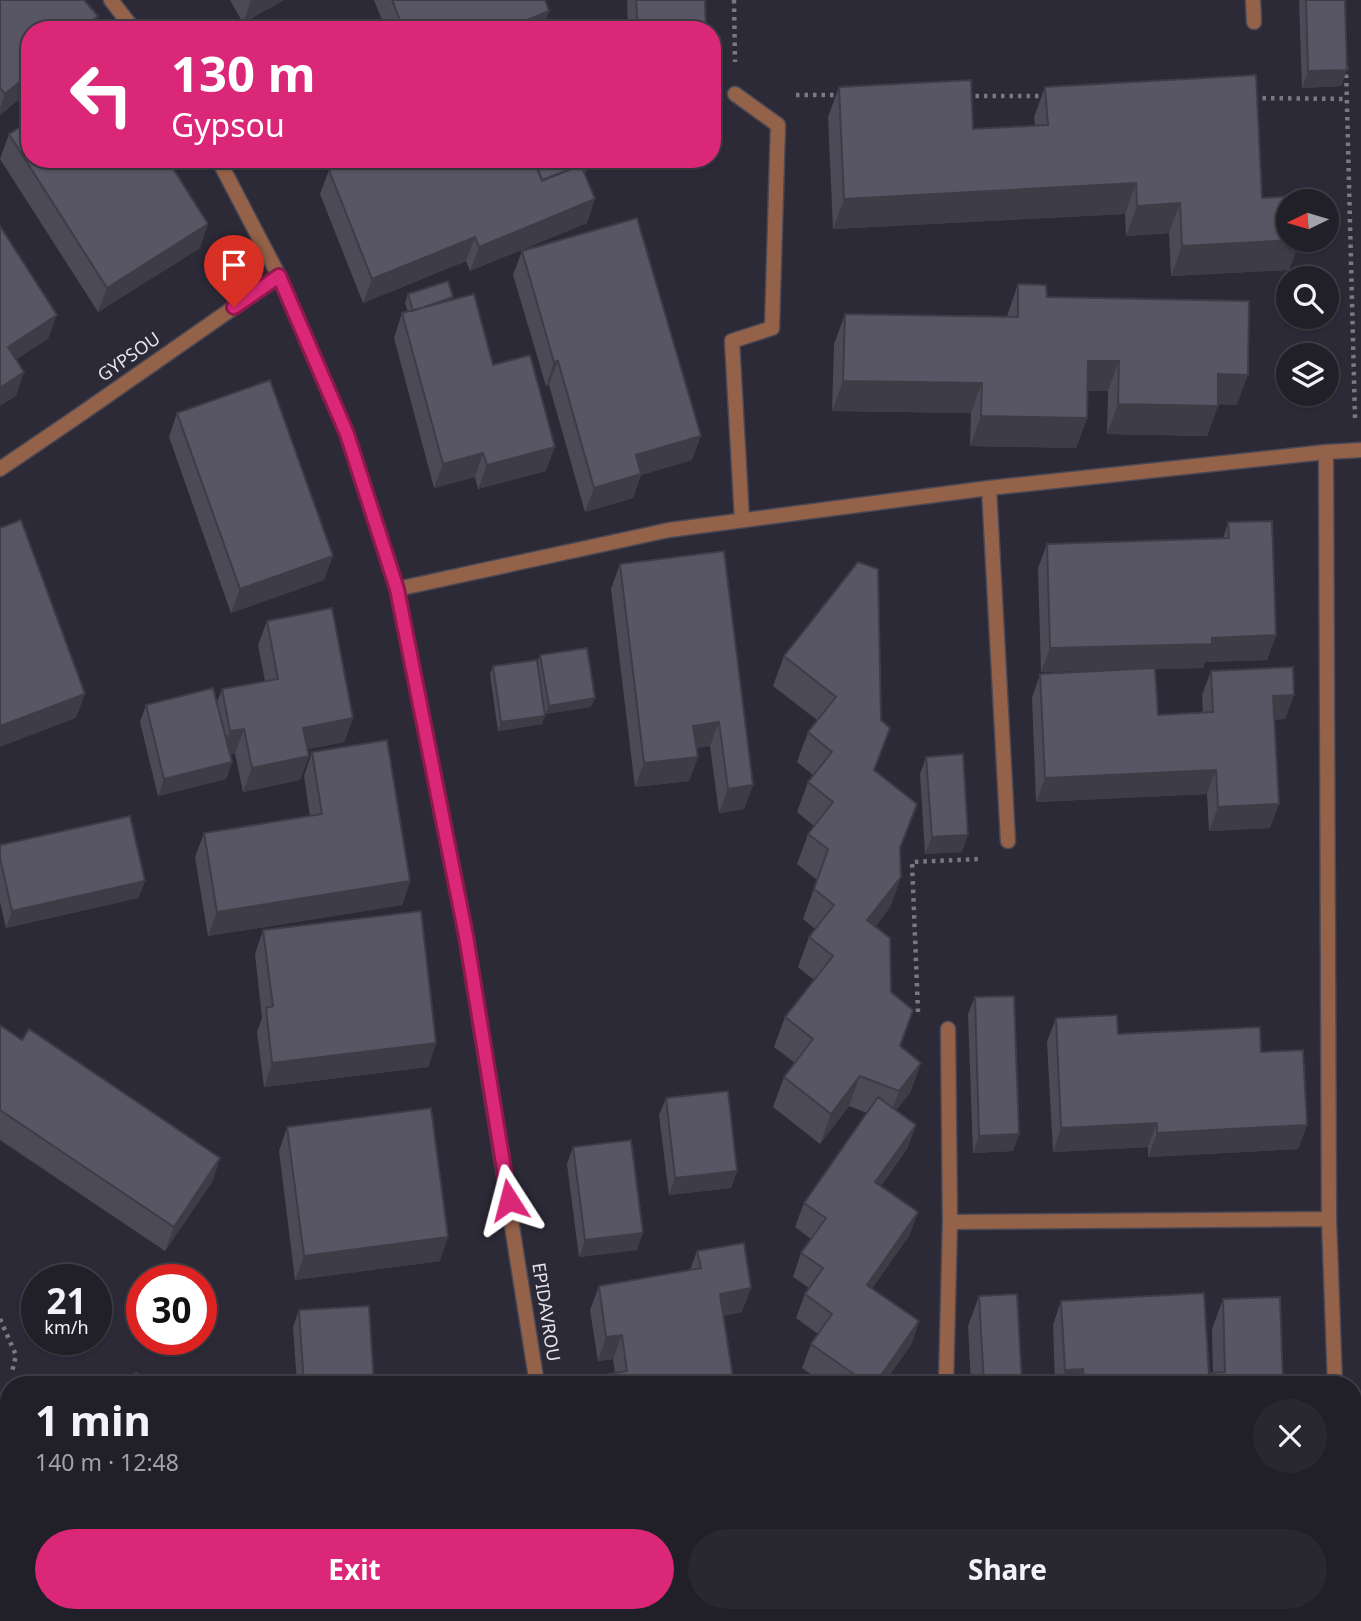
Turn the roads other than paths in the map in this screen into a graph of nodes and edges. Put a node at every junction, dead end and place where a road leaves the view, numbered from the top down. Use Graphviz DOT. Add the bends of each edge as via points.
graph roads {
  1 [pos="111,0"];
  2 [pos="1253,0"];
  3 [pos="127,21"];
  4 [pos="1254,22"];
  5 [pos="735,94"];
  6 [pos="223,168"];
  7 [pos="279,276"];
  8 [pos="1358,450"];
  9 [pos="1326,452"];
  10 [pos="0,469"];
  11 [pos="989,488"];
  12 [pos="742,520"];
  13 [pos="397,589"];
  14 [pos="1007,841"];
  15 [pos="948,1029"];
  16 [pos="1329,1219"];
  17 [pos="950,1222"];
  18 [pos="536,1376"];
  19 [pos="946,1376"];
  20 [pos="1335,1376"];
  1 -- 3 [label="street"];
  2 -- 4 [label="street"];
  5 -- 12 [label="street" via="778,125 772,328 732,341"];
  6 -- 7 [label="street, EPIDAVROU"];
  7 -- 10 [label="street, GYPSOU"];
  7 -- 13 [label="street, EPIDAVROU" via="347,434"];
  8 -- 9 [label="street"];
  9 -- 11 [label="street"];
  9 -- 16 [label="street"];
  11 -- 12 [label="street"];
  11 -- 14 [label="street"];
  12 -- 13 [label="street" via="669,530"];
  13 -- 18 [label="street, EPIDAVROU" via="466,936"];
  15 -- 17 [label="street"];
  16 -- 17 [label="street"];
  16 -- 20 [label="street"];
  17 -- 19 [label="street"];
}
